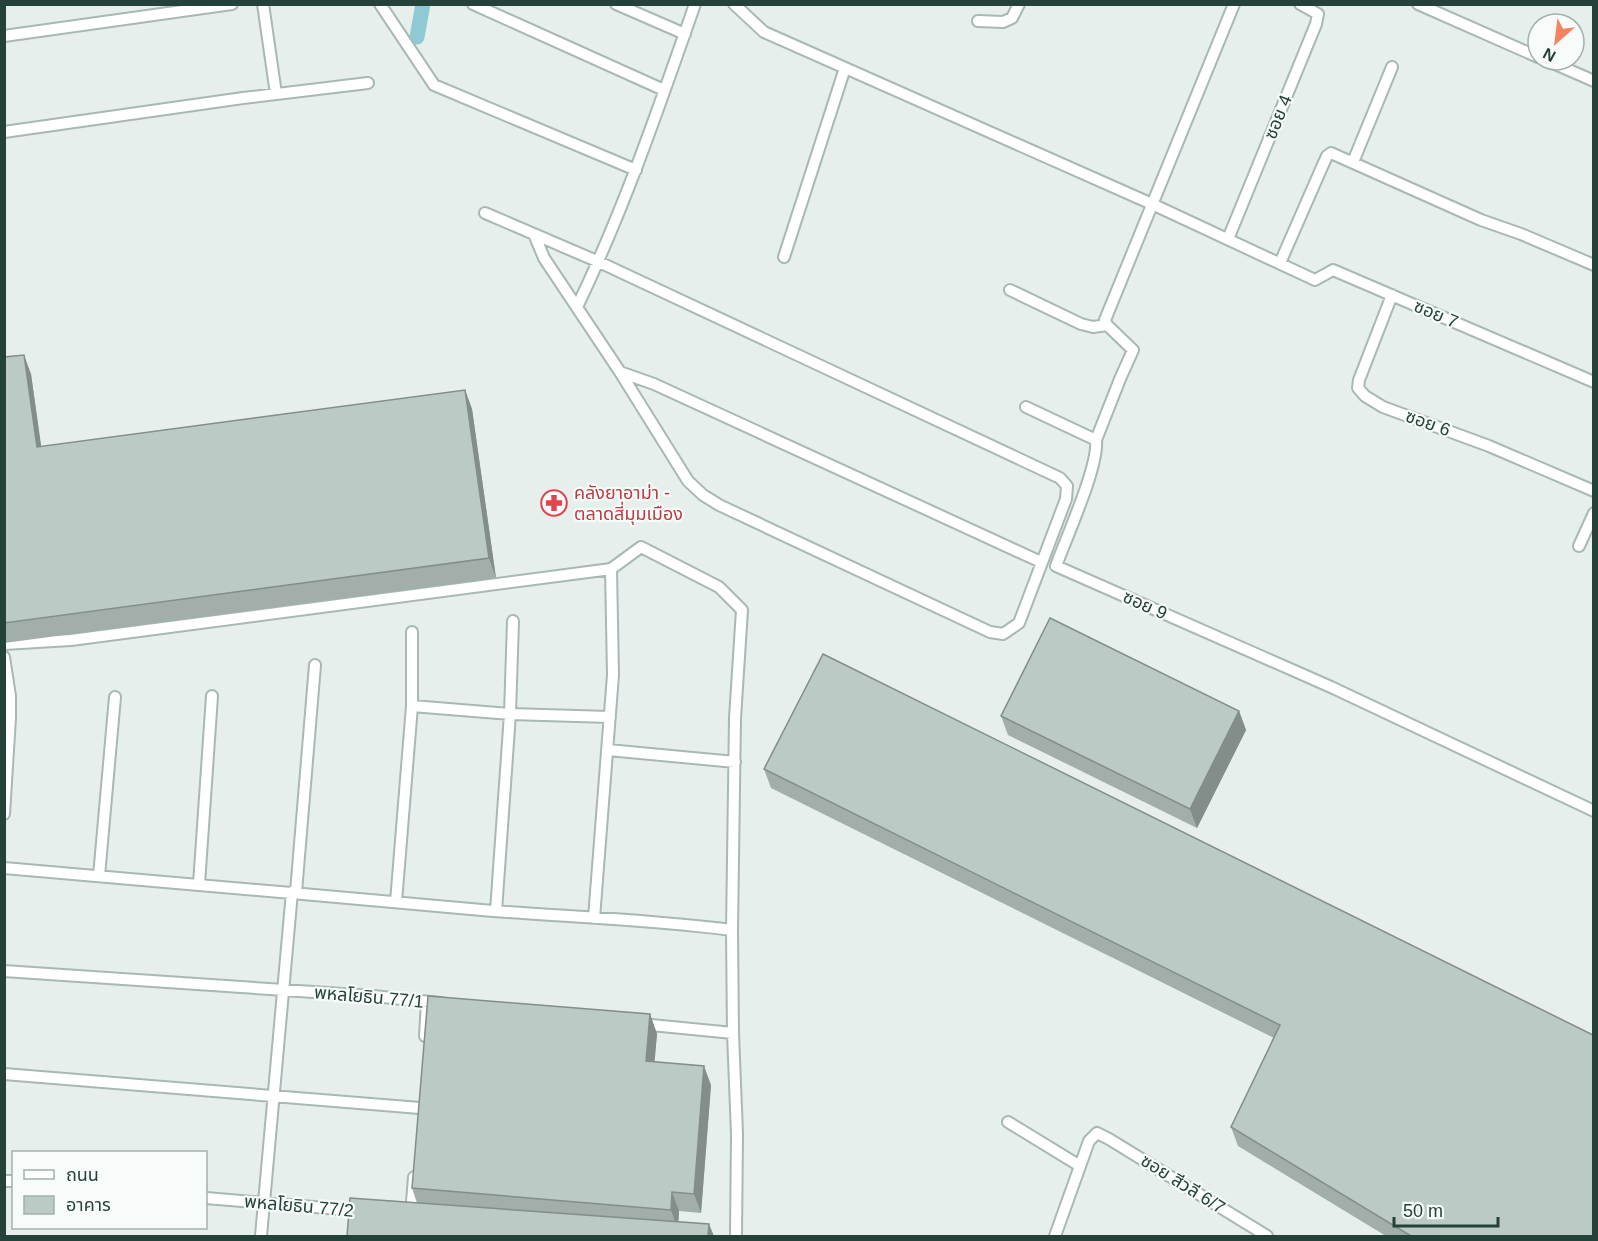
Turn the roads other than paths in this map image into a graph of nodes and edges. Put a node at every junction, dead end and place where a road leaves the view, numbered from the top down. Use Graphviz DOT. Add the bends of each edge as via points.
graph roads {
  1 [pos="232,4"];
  2 [pos="263,4"];
  3 [pos="380,4"];
  4 [pos="473,4"];
  5 [pos="616,4"];
  6 [pos="695,4"];
  7 [pos="734,4"];
  8 [pos="1019,4"];
  9 [pos="1234,4"];
  10 [pos="1300,4"];
  11 [pos="1418,4"];
  12 [pos="978,21"];
  13 [pos="685,34"];
  14 [pos="4,36"];
  15 [pos="1526,52"];
  16 [pos="1392,67"];
  17 [pos="845,68"];
  18 [pos="1573,72"];
  19 [pos="1593,81"];
  20 [pos="368,83"];
  21 [pos="664,90"];
  22 [pos="276,94"];
  23 [pos="4,132"];
  24 [pos="1353,162"];
  25 [pos="636,170"];
  26 [pos="1152,204"];
  27 [pos="485,213"];
  28 [pos="534,234"];
  29 [pos="1228,239"];
  30 [pos="784,257"];
  31 [pos="599,262"];
  32 [pos="1280,263"];
  33 [pos="1593,265"];
  34 [pos="1010,290"];
  35 [pos="1392,295"];
  36 [pos="577,307"];
  37 [pos="1107,325"];
  38 [pos="620,372"];
  39 [pos="1593,382"];
  40 [pos="1026,407"];
  41 [pos="1096,440"];
  42 [pos="1593,491"];
  43 [pos="1593,513"];
  44 [pos="1579,546"];
  45 [pos="1041,562"];
  46 [pos="611,569"];
  47 [pos="513,621"];
  48 [pos="412,632"];
  49 [pos="4,644"];
  50 [pos="4,657"];
  51 [pos="315,665"];
  52 [pos="212,696"];
  53 [pos="115,697"];
  54 [pos="412,706"];
  55 [pos="510,714"];
  56 [pos="610,717"];
  57 [pos="608,750"];
  58 [pos="735,762"];
  59 [pos="1593,811"];
  60 [pos="4,814"];
  61 [pos="4,868"];
  62 [pos="99,876"];
  63 [pos="199,884"];
  64 [pos="294,892"];
  65 [pos="396,902"];
  66 [pos="496,911"];
  67 [pos="594,918"];
  68 [pos="732,930"];
  69 [pos="4,971"];
  70 [pos="284,990"];
  71 [pos="427,1002"];
  72 [pos="451,1005"];
  73 [pos="628,1023"];
  74 [pos="733,1033"];
  75 [pos="424,1049"];
  76 [pos="4,1074"];
  77 [pos="274,1096"];
  78 [pos="421,1096"];
  79 [pos="420,1108"];
  80 [pos="419,1120"];
  81 [pos="1008,1122"];
  82 [pos="1080,1166"];
  83 [pos="415,1168"];
  84 [pos="207,1198"];
  85 [pos="266,1203"];
  86 [pos="378,1213"];
  87 [pos="423,1216"];
  88 [pos="261,1236"];
  89 [pos="736,1236"];
  90 [pos="1055,1236"];
  91 [pos="1267,1236"];
  1 -- 14 [label="street"];
  2 -- 22 [label="street"];
  3 -- 25 [label="street" via="434,85"];
  4 -- 21 [label="street"];
  5 -- 13 [label="street"];
  6 -- 13 [label="street"];
  7 -- 17 [label="street" via="764,32"];
  8 -- 12 [label="street" via="1012,18 1003,22"];
  9 -- 26 [label="street"];
  10 -- 29 [label="street, ซอย 4" via="1318,14 1316,24"];
  11 -- 15 [label="street"];
  13 -- 21 [label="street"];
  16 -- 24 [label="street"];
  17 -- 26 [label="street"];
  17 -- 30 [label="street"];
  18 -- 19 [label="street"];
  20 -- 22 [label="street"];
  21 -- 25 [label="street"];
  22 -- 23 [label="street"];
  24 -- 32 [label="street" via="1331,153 1327,156"];
  24 -- 33 [label="street"];
  25 -- 31 [label="street"];
  26 -- 29 [label="street"];
  26 -- 37 [label="street" via="1105,320"];
  27 -- 28 [label="street"];
  28 -- 31 [label="street"];
  28 -- 36 [label="street" via="544,258"];
  29 -- 32 [label="street"];
  31 -- 36 [label="street"];
  31 -- 45 [label="street" via="1060,478 1067,486 1066,499"];
  32 -- 35 [label="street, ซอย 7" via="1315,280 1333,270"];
  34 -- 37 [label="street" via="1081,324"];
  35 -- 39 [label="street, ซอย 7"];
  35 -- 42 [label="street, ซอย 6" via="1359,380 1358,388 1365,396"];
  36 -- 38 [label="street"];
  37 -- 41 [label="street, ซอย 9" via="1133,350"];
  38 -- 45 [label="street" via="654,384"];
  38 -- 45 [label="street" via="688,481 703,495 990,632 1003,634 1018,623"];
  40 -- 41 [label="street"];
  41 -- 59 [label="street, ซอย 9" via="1092,469 1056,566 1331,687"];
  43 -- 44 [label="street"];
  46 -- 49 [label="street" via="71,640"];
  46 -- 56 [label="street"];
  46 -- 58 [label="street" via="641,547 718,587 742,610"];
  47 -- 55 [label="street"];
  48 -- 54 [label="street"];
  50 -- 60 [label="street" via="10,718"];
  51 -- 64 [label="street"];
  52 -- 63 [label="street"];
  53 -- 62 [label="street"];
  54 -- 55 [label="street"];
  54 -- 65 [label="street"];
  55 -- 56 [label="street"];
  55 -- 66 [label="street"];
  56 -- 57 [label="street"];
  57 -- 58 [label="street"];
  57 -- 67 [label="street"];
  58 -- 68 [label="street"];
  61 -- 62 [label="street"];
  62 -- 63 [label="street"];
  63 -- 64 [label="street"];
  64 -- 65 [label="street"];
  64 -- 70 [label="street"];
  65 -- 66 [label="street"];
  66 -- 67 [label="street"];
  67 -- 68 [label="street"];
  68 -- 74 [label="street"];
  69 -- 70 [label="street, พหลโยธิน 77/1"];
  70 -- 71 [label="street, พหลโยธิน 77/1"];
  70 -- 77 [label="street"];
  71 -- 72 [label="street, พหลโยธิน 77/1"];
  71 -- 75 [label="street"];
  73 -- 74 [label="street"];
  74 -- 89 [label="street"];
  76 -- 77 [label="street"];
  77 -- 79 [label="street"];
  77 -- 85 [label="street"];
  78 -- 79 [label="street"];
  79 -- 80 [label="street"];
  81 -- 82 [label="street"];
  82 -- 90 [label="street"];
  82 -- 91 [label="street, ซอย สีวลี 6/7" via="1089,1141 1097,1134"];
  83 -- 87 [label="street" via="406,1215"];
  84 -- 85 [label="street, พหลโยธิน 77/2"];
  85 -- 86 [label="street, พหลโยธิน 77/2"];
  85 -- 88 [label="street"];
}
